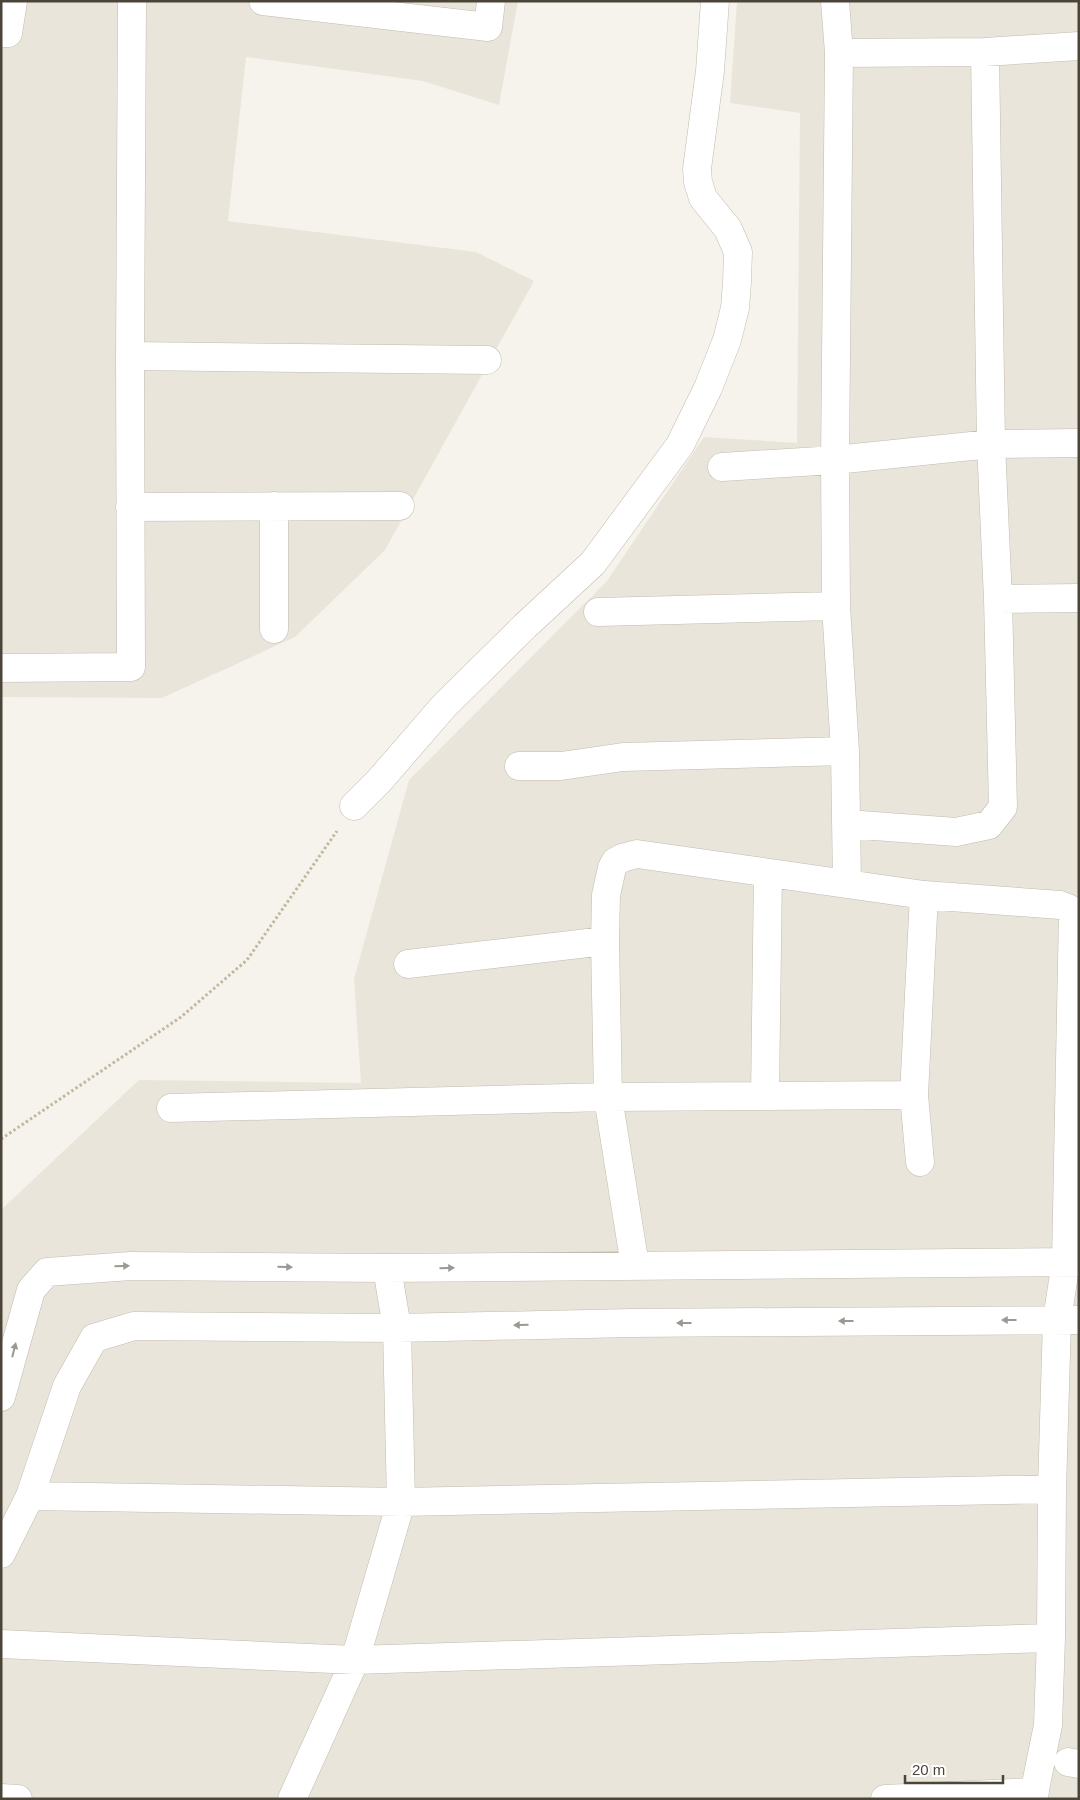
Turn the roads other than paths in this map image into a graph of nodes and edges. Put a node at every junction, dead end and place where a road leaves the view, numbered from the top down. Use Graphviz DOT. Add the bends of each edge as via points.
graph roads {
  1 [pos="13,1"];
  2 [pos="132,1"];
  3 [pos="264,1"];
  4 [pos="492,1"];
  5 [pos="715,1"];
  6 [pos="835,1"];
  7 [pos="1,33"];
  8 [pos="1079,46"];
  9 [pos="985,52"];
  10 [pos="839,53"];
  11 [pos="130,356"];
  12 [pos="488,360"];
  13 [pos="1079,443"];
  14 [pos="991,444"];
  15 [pos="835,460"];
  16 [pos="722,466"];
  17 [pos="274,506"];
  18 [pos="400,506"];
  19 [pos="130,507"];
  20 [pos="1079,598"];
  21 [pos="998,600"];
  22 [pos="836,606"];
  23 [pos="598,612"];
  24 [pos="274,629"];
  25 [pos="1,668"];
  26 [pos="845,751"];
  27 [pos="519,766"];
  28 [pos="354,806"];
  29 [pos="847,824"];
  30 [pos="768,873"];
  31 [pos="847,884"];
  32 [pos="924,894"];
  33 [pos="605,941"];
  34 [pos="408,964"];
  35 [pos="914,1095"];
  36 [pos="765,1096"];
  37 [pos="608,1097"];
  38 [pos="171,1108"];
  39 [pos="920,1162"];
  40 [pos="1072,1262"];
  41 [pos="634,1266"];
  42 [pos="387,1268"];
  43 [pos="1068,1320"];
  44 [pos="397,1328"];
  45 [pos="1,1398"];
  46 [pos="1052,1489"];
  47 [pos="30,1496"];
  48 [pos="402,1502"];
  49 [pos="1,1554"];
  50 [pos="1051,1638"];
  51 [pos="1,1644"];
  52 [pos="355,1660"];
  53 [pos="1034,1795"];
  54 [pos="1,1798"];
  55 [pos="18,1799"];
  56 [pos="292,1799"];
  57 [pos="885,1799"];
  1 -- 7 [label="street" via="8,33"];
  2 -- 11 [label="street"];
  3 -- 4 [label="street" via="488,27"];
  5 -- 28 [label="street" via="698,182 703,198 728,229 738,252 735,308 728,340 708,388 680,445 593,563 444,706"];
  6 -- 10 [label="street"];
  8 -- 9 [label="street"];
  9 -- 10 [label="street"];
  9 -- 14 [label="street"];
  10 -- 15 [label="street"];
  11 -- 12 [label="street"];
  11 -- 19 [label="street"];
  13 -- 14 [label="street"];
  14 -- 15 [label="street"];
  14 -- 21 [label="street"];
  15 -- 16 [label="street"];
  15 -- 22 [label="street"];
  17 -- 18 [label="street"];
  17 -- 19 [label="street"];
  17 -- 24 [label="street"];
  19 -- 25 [label="street" via="131,667"];
  20 -- 21 [label="street"];
  21 -- 29 [label="street" via="1003,807 989,825 956,832"];
  22 -- 23 [label="street"];
  22 -- 26 [label="street"];
  26 -- 27 [label="street" via="623,758 561,766"];
  26 -- 29 [label="street"];
  29 -- 31 [label="street"];
  30 -- 31 [label="street"];
  30 -- 33 [label="street" via="637,854 622,858 615,862 608,883"];
  30 -- 36 [label="street"];
  31 -- 32 [label="street"];
  32 -- 35 [label="street"];
  32 -- 40 [label="street" via="1060,905 1073,912"];
  33 -- 34 [label="street"];
  33 -- 37 [label="street"];
  35 -- 36 [label="street"];
  35 -- 39 [label="street"];
  36 -- 37 [label="street"];
  37 -- 38 [label="street"];
  37 -- 41 [label="street"];
  40 -- 41 [label="street"];
  40 -- 43 [label="street"];
  42 -- 41 [label="street, one-way"];
  42 -- 44 [label="street"];
  45 -- 42 [label="street, one-way" via="31,1290 47,1272 131,1266"];
  43 -- 44 [label="street, one-way"];
  43 -- 46 [label="street"];
  44 -- 47 [label="street" via="134,1326 94,1338 67,1386"];
  44 -- 48 [label="street"];
  46 -- 48 [label="street"];
  46 -- 50 [label="street"];
  47 -- 48 [label="street"];
  47 -- 49 [label="street"];
  48 -- 52 [label="street"];
  50 -- 52 [label="street"];
  50 -- 53 [label="street" via="1048,1725"];
  51 -- 52 [label="street"];
  52 -- 56 [label="street"];
  53 -- 57 [label="street"];
  54 -- 55 [label="street"];
}
